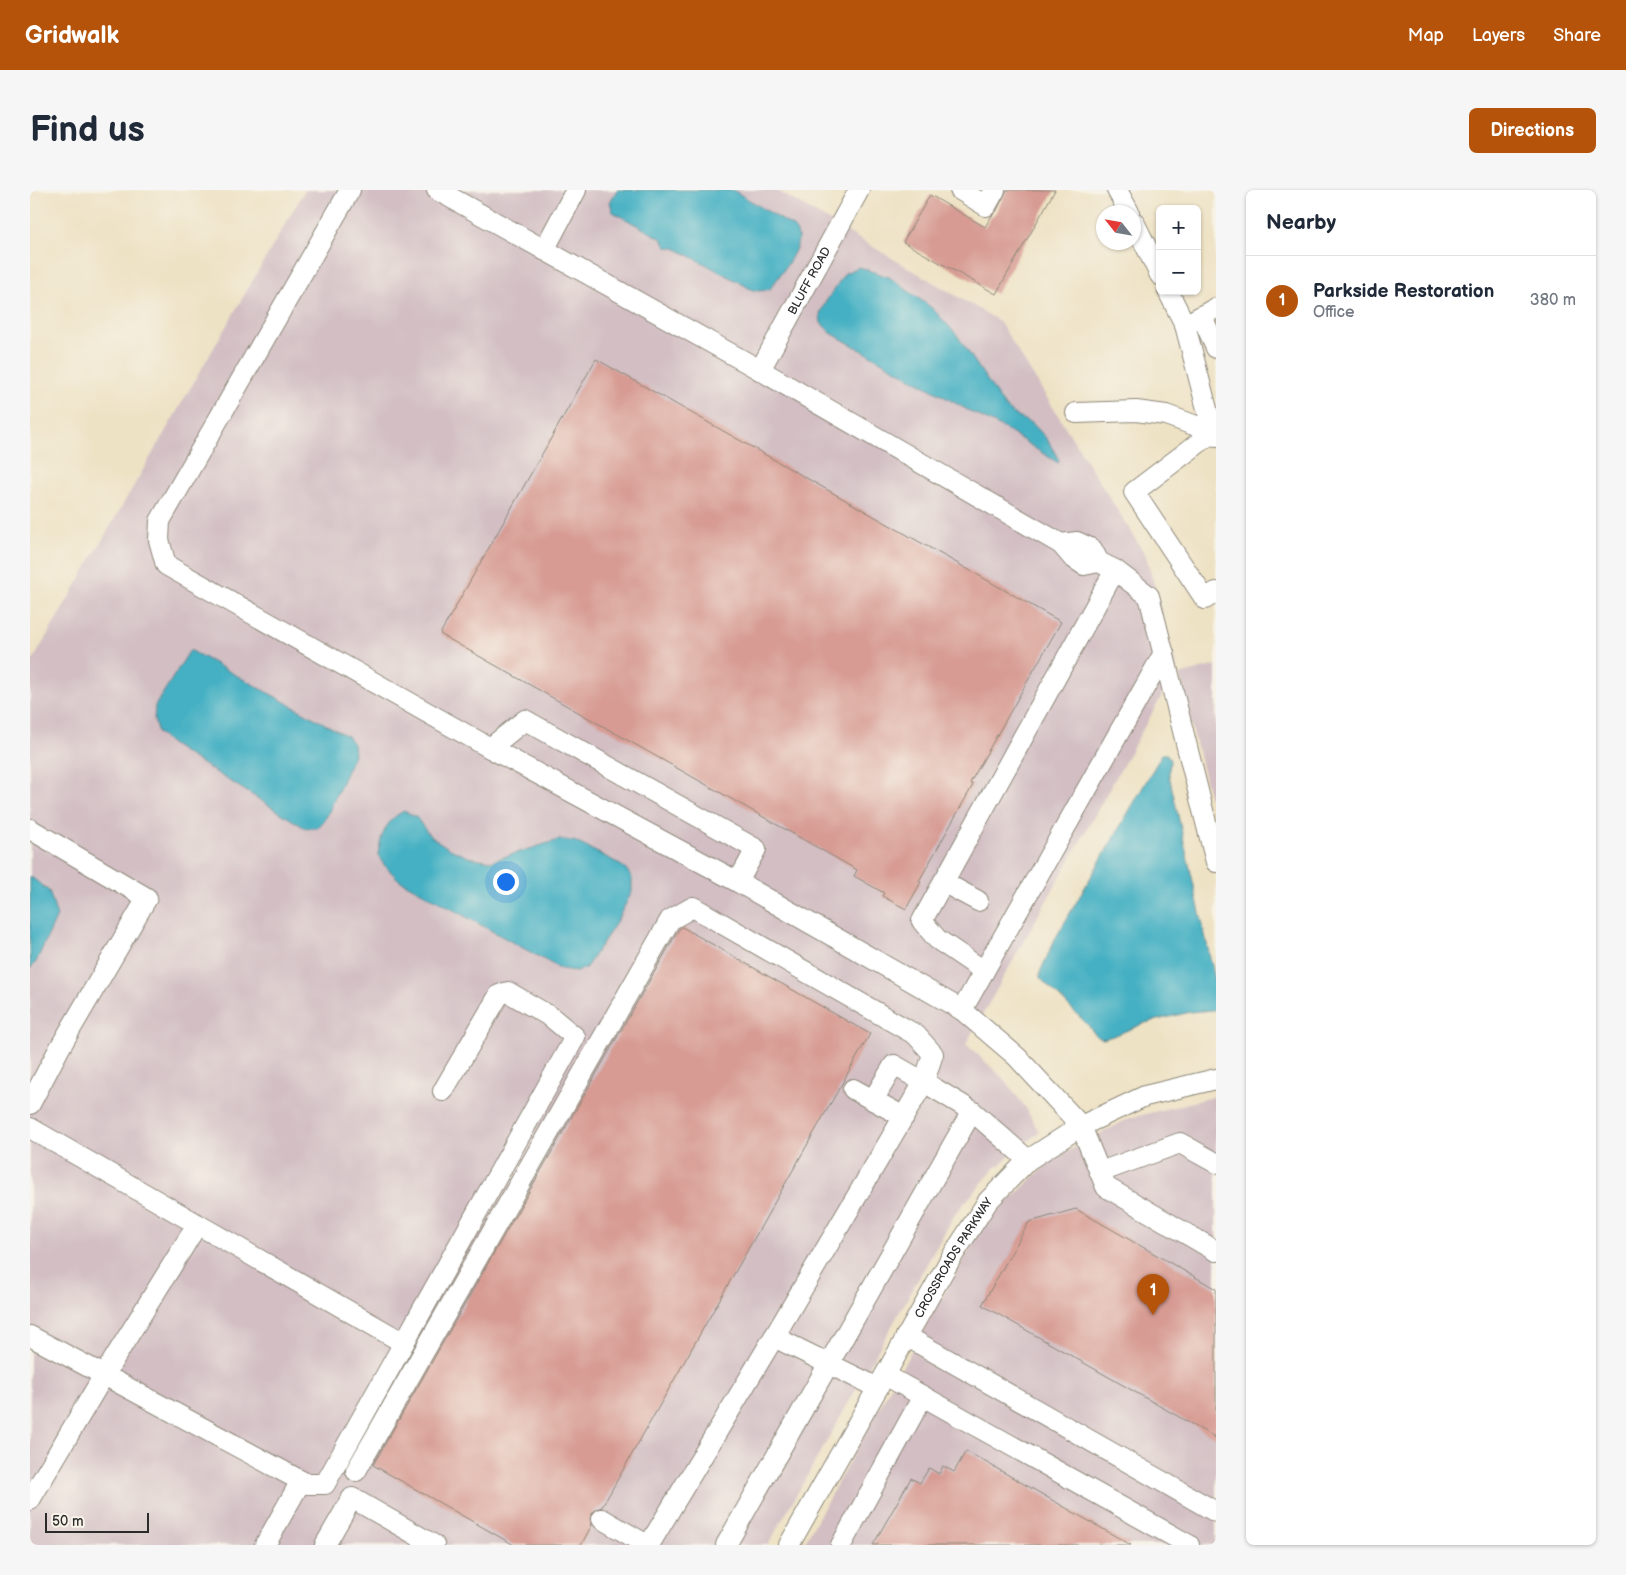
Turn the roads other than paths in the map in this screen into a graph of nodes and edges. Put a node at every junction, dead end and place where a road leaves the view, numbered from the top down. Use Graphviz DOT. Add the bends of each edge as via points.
graph roads {
  1 [pos="350,190"];
  2 [pos="437,190"];
  3 [pos="576,190"];
  4 [pos="859,190"];
  5 [pos="960,190"];
  6 [pos="995,190"];
  7 [pos="1117,190"];
  8 [pos="1124,205"];
  9 [pos="1141,236"];
  10 [pos="544,250"];
  11 [pos="1156,267"];
  12 [pos="1173,295"];
  13 [pos="1201,316"];
  14 [pos="1216,348"];
  15 [pos="760,370"];
  16 [pos="1076,413"];
  17 [pos="1214,434"];
  18 [pos="1107,566"];
  19 [pos="1216,592"];
  20 [pos="1164,653"];
  21 [pos="490,748"];
  22 [pos="30,829"];
  23 [pos="1216,862"];
  24 [pos="738,882"];
  25 [pos="943,882"];
  26 [pos="978,901"];
  27 [pos="984,971"];
  28 [pos="962,1010"];
  29 [pos="1216,1079"];
  30 [pos="924,1082"];
  31 [pos="853,1089"];
  32 [pos="443,1091"];
  33 [pos="873,1100"];
  34 [pos="30,1104"];
  35 [pos="972,1111"];
  36 [pos="904,1118"];
  37 [pos="1081,1126"];
  38 [pos="30,1128"];
  39 [pos="1028,1160"];
  40 [pos="1216,1163"];
  41 [pos="1100,1172"];
  42 [pos="197,1225"];
  43 [pos="1216,1251"];
  44 [pos="30,1336"];
  45 [pos="906,1336"];
  46 [pos="774,1337"];
  47 [pos="404,1343"];
  48 [pos="829,1362"];
  49 [pos="104,1376"];
  50 [pos="881,1381"];
  51 [pos="923,1396"];
  52 [pos="356,1471"];
  53 [pos="301,1481"];
  54 [pos="30,1500"];
  55 [pos="1216,1512"];
  56 [pos="602,1519"];
  57 [pos="265,1545"];
  58 [pos="325,1545"];
  59 [pos="434,1545"];
  60 [pos="648,1545"];
  61 [pos="726,1545"];
  62 [pos="789,1545"];
  63 [pos="841,1545"];
  64 [pos="1189,1545"];
  1 -- 21 [label="street" via="160,521 159,540 166,565"];
  2 -- 10 [label="street"];
  3 -- 10 [label="street"];
  4 -- 15 [label="street, BLUFF ROAD"];
  5 -- 6 [label="street" via="986,206"];
  7 -- 8 [label="street"];
  9 -- 11 [label="street"];
  10 -- 15 [label="street"];
  12 -- 13 [label="street"];
  13 -- 14 [label="street"];
  13 -- 17 [label="street"];
  15 -- 18 [label="street" via="1061,544 1076,542 1092,549"];
  16 -- 17 [label="street" via="1136,411 1166,415"];
  17 -- 19 [label="street" via="1134,492 1205,599"];
  18 -- 20 [label="street" via="1150,596"];
  18 -- 25 [label="street"];
  20 -- 23 [label="street"];
  20 -- 27 [label="street"];
  21 -- 24 [label="street"];
  21 -- 24 [label="street" via="526,720 756,849"];
  22 -- 34 [label="street" via="148,898"];
  24 -- 28 [label="street"];
  25 -- 26 [label="street"];
  25 -- 27 [label="street" via="922,921 937,939"];
  27 -- 28 [label="street"];
  28 -- 37 [label="street" via="1017,1057"];
  29 -- 37 [label="street, CROSSROADS PARKWAY" via="1145,1096"];
  30 -- 33 [label="street" via="894,1065"];
  30 -- 35 [label="street"];
  30 -- 36 [label="street"];
  30 -- 52 [label="street" via="933,1054 916,1035 693,907 670,920"];
  31 -- 33 [label="street"];
  32 -- 47 [label="street" via="499,995 508,992 551,1017 575,1037"];
  33 -- 36 [label="street"];
  35 -- 39 [label="street"];
  35 -- 48 [label="street"];
  36 -- 46 [label="street"];
  37 -- 39 [label="street, CROSSROADS PARKWAY"];
  37 -- 41 [label="street"];
  38 -- 42 [label="street"];
  39 -- 45 [label="street, CROSSROADS PARKWAY" via="988,1201 950,1258"];
  40 -- 41 [label="street" via="1180,1143"];
  41 -- 43 [label="street" via="1106,1187"];
  42 -- 47 [label="street"];
  42 -- 49 [label="street"];
  44 -- 49 [label="street"];
  45 -- 50 [label="street, CROSSROADS PARKWAY"];
  45 -- 55 [label="street"];
  46 -- 48 [label="street"];
  46 -- 60 [label="street"];
  47 -- 53 [label="street" via="325,1484"];
  48 -- 50 [label="street"];
  48 -- 61 [label="street"];
  49 -- 53 [label="street"];
  49 -- 54 [label="street"];
  50 -- 51 [label="street"];
  50 -- 62 [label="street, CROSSROADS PARKWAY"];
  51 -- 63 [label="street"];
  51 -- 64 [label="street"];
  53 -- 57 [label="street"];
  56 -- 60 [label="street"];
  58 -- 59 [label="street" via="352,1498"];
}
